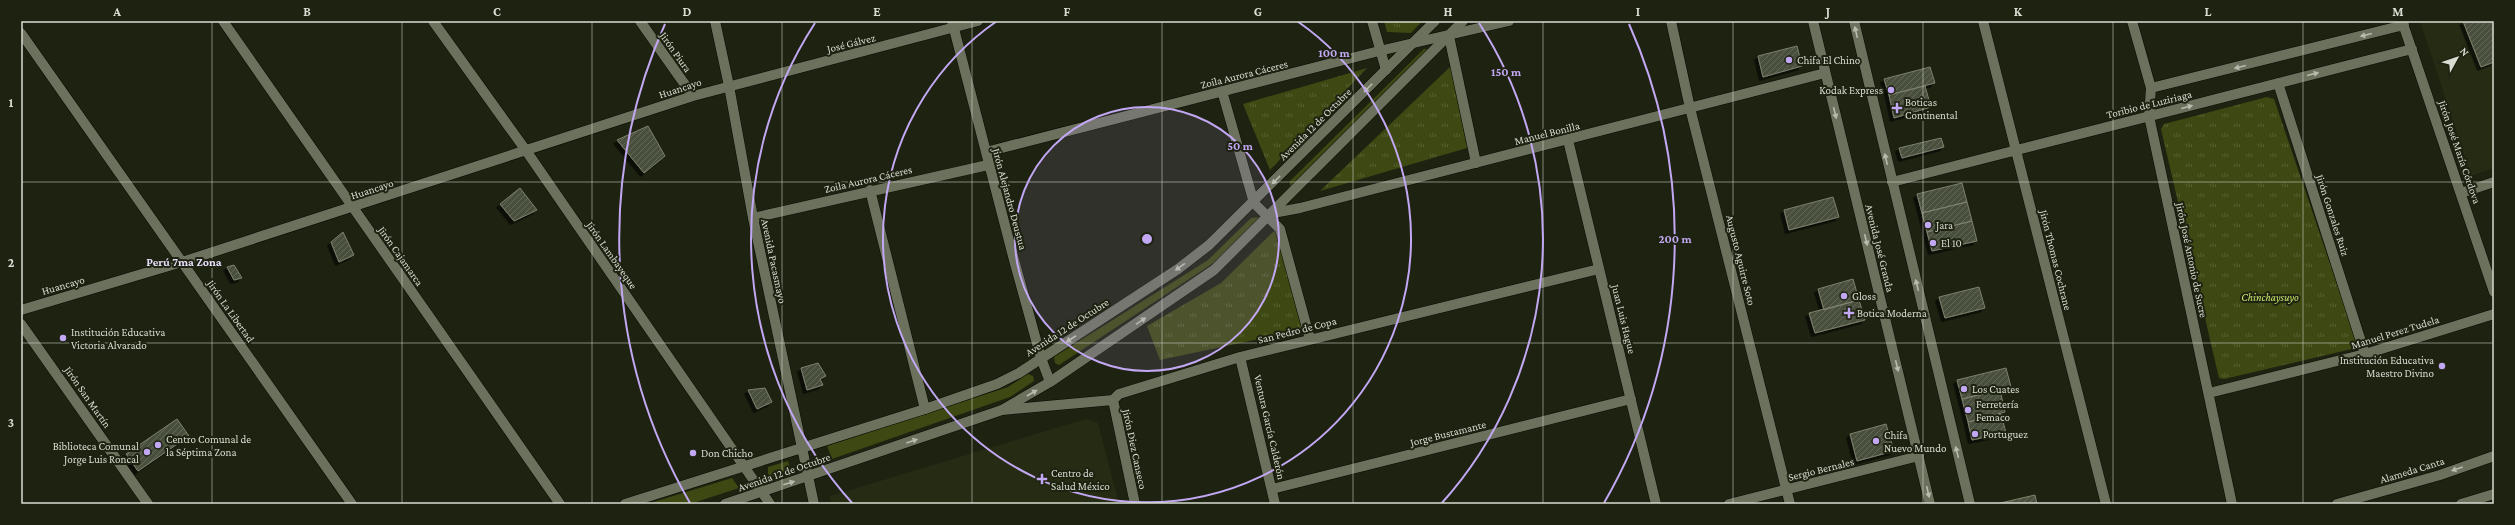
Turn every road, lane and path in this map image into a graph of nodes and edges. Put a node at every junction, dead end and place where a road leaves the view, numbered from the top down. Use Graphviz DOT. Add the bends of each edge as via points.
graph roads {
  1 [pos="223,21"];
  2 [pos="433,21"];
  3 [pos="640,21"];
  4 [pos="715,21"];
  5 [pos="978,21"];
  6 [pos="1372,21"];
  7 [pos="1435,21"];
  8 [pos="1463,21"];
  9 [pos="1509,21"];
  10 [pos="1671,21"];
  11 [pos="1813,21"];
  12 [pos="1854,21"];
  13 [pos="1984,21"];
  14 [pos="2132,21"];
  15 [pos="2403,23"];
  16 [pos="953,25"];
  17 [pos="21,33"];
  18 [pos="1448,36"];
  19 [pos="1413,43"];
  20 [pos="2412,49"];
  21 [pos="1379,51"];
  22 [pos="1386,70"];
  23 [pos="1825,73"];
  24 [pos="2278,83"];
  25 [pos="729,86"];
  26 [pos="2151,88"];
  27 [pos="1222,92"];
  28 [pos="693,96"];
  29 [pos="1690,108"];
  30 [pos="2149,116"];
  31 [pos="1568,140"];
  32 [pos="2015,151"];
  33 [pos="527,152"];
  34 [pos="986,152"];
  35 [pos="1476,163"];
  36 [pos="988,165"];
  37 [pos="1892,182"];
  38 [pos="2494,182"];
  39 [pos="870,190"];
  40 [pos="2461,193"];
  41 [pos="1254,203"];
  42 [pos="353,208"];
  43 [pos="1271,215"];
  44 [pos="753,218"];
  45 [pos="182,262"];
  46 [pos="1599,269"];
  47 [pos="2494,292"];
  48 [pos="21,310"];
  49 [pos="2494,314"];
  50 [pos="21,324"];
  51 [pos="1310,339"];
  52 [pos="2365,354"];
  53 [pos="1240,356"];
  54 [pos="1041,358"];
  55 [pos="1050,382"];
  56 [pos="2209,393"];
  57 [pos="1631,399"];
  58 [pos="1113,400"];
  59 [pos="924,409"];
  60 [pos="1002,410"];
  61 [pos="800,448"];
  62 [pos="1919,456"];
  63 [pos="2494,456"];
  64 [pos="743,465"];
  65 [pos="807,477"];
  66 [pos="1272,490"];
  67 [pos="1787,490"];
  68 [pos="761,492"];
  69 [pos="2494,494"];
  70 [pos="148,504"];
  71 [pos="352,504"];
  72 [pos="560,504"];
  73 [pos="625,504"];
  74 [pos="725,504"];
  75 [pos="770,504"];
  76 [pos="814,504"];
  77 [pos="1135,504"];
  78 [pos="1275,504"];
  79 [pos="1656,504"];
  80 [pos="1729,504"];
  81 [pos="1790,504"];
  82 [pos="1930,504"];
  83 [pos="1970,504"];
  84 [pos="2106,504"];
  85 [pos="2232,504"];
  86 [pos="2337,504"];
  87 [pos="2461,504"];
  1 -- 42 [label="street, Jirón Cajamarca"];
  2 -- 33 [label="street, Jirón Lambayeque"];
  3 -- 28 [label="street, Jirón Piura"];
  4 -- 25 [label="street, Avenida Pacasmayo"];
  5 -- 16 [label="street, José Gálvez"];
  6 -- 21 [label="street"];
  7 -- 19 [label="street, Avenida 12 de Octubre"];
  8 -- 18 [label="street, Avenida 12 de Octubre"];
  9 -- 18 [label="street, Zoila Aurora Cáceres"];
  10 -- 29 [label="street, Augusto Aguirre Soto"];
  11 -- 23 [label="street, Avenida José Granda"];
  37 -- 12 [label="street, one-way"];
  13 -- 32 [label="street, Jirón Thomas Cochrane"];
  14 -- 26 [label="street, Jirón José Antonio de Sucre"];
  15 -- 20 [label="street, Jirón José María Córdova"];
  15 -- 26 [label="street, Toribio de Luziriaga, one-way"];
  16 -- 25 [label="street, José Gálvez"];
  16 -- 34 [label="street, Jirón Alejandro Deustua"];
  17 -- 45 [label="street, Jirón La Libertad"];
  18 -- 19 [label="street, Zoila Aurora Cáceres"];
  18 -- 35 [label="street"];
  18 -- 43 [label="street, Avenida 12 de Octubre"];
  19 -- 21 [label="street, Zoila Aurora Cáceres"];
  19 -- 22 [label="street, Avenida 12 de Octubre"];
  24 -- 20 [label="street, Toribio de Luziriaga, one-way"];
  20 -- 40 [label="street, Jirón José María Córdova"];
  21 -- 22 [label="street"];
  21 -- 27 [label="street, Zoila Aurora Cáceres"];
  22 -- 41 [label="street, Avenida 12 de Octubre, one-way"];
  23 -- 29 [label="street, Manuel Bonilla"];
  23 -- 62 [label="street, Avenida José Granda, one-way"];
  30 -- 24 [label="street, Toribio de Luziriaga, one-way"];
  24 -- 52 [label="street, Jirón Gonzales Ruiz"];
  25 -- 28 [label="street, Huancayo"];
  25 -- 44 [label="street, Avenida Pacasmayo"];
  26 -- 30 [label="street, Jirón José Antonio de Sucre"];
  27 -- 34 [label="street, Zoila Aurora Cáceres"];
  27 -- 41 [label="street"];
  28 -- 33 [label="street, Huancayo"];
  29 -- 31 [label="street, Manuel Bonilla"];
  29 -- 67 [label="street, Augusto Aguirre Soto"];
  30 -- 32 [label="street, Toribio de Luziriaga"];
  30 -- 56 [label="street, Jirón José Antonio de Sucre"];
  31 -- 35 [label="street, Manuel Bonilla"];
  31 -- 46 [label="street, Juan Luis Hague"];
  32 -- 37 [label="street, Toribio de Luziriaga"];
  32 -- 84 [label="street, Jirón Thomas Cochrane"];
  33 -- 42 [label="street, Huancayo"];
  33 -- 64 [label="street, Jirón Lambayeque"];
  34 -- 36 [label="street, Jirón Alejandro Deustua"];
  35 -- 43 [label="street, Manuel Bonilla"];
  36 -- 39 [label="street, Zoila Aurora Cáceres"];
  36 -- 54 [label="street, Jirón Alejandro Deustua"];
  83 -- 37 [label="street, one-way"];
  38 -- 40 [label="street"];
  39 -- 44 [label="street, Zoila Aurora Cáceres"];
  39 -- 59 [label="street"];
  40 -- 47 [label="street, Jirón José María Córdova"];
  41 -- 43 [label="street"];
  41 -- 54 [label="street, Avenida 12 de Octubre, one-way" via="1209,245 1178,269"];
  42 -- 45 [label="street, Huancayo"];
  42 -- 72 [label="street, Jirón Cajamarca"];
  43 -- 51 [label="street" via="1280,229"];
  55 -- 43 [label="street, Avenida 12 de Octubre, one-way" via="1208,274"];
  44 -- 61 [label="street, Avenida Pacasmayo"];
  45 -- 48 [label="street, Huancayo"];
  45 -- 71 [label="street, Jirón La Libertad"];
  46 -- 51 [label="street, San Pedro de Copa"];
  46 -- 57 [label="street, Juan Luis Hague"];
  49 -- 52 [label="street, Manuel Perez Tudela"];
  50 -- 70 [label="street, Jirón San Martín"];
  51 -- 53 [label="street, San Pedro de Copa"];
  52 -- 56 [label="street, Manuel Perez Tudela"];
  53 -- 58 [label="street, San Pedro de Copa" via="1119,394"];
  53 -- 66 [label="street, Ventura García Calderón"];
  54 -- 55 [label="street, Jirón Alejandro Deustua"];
  54 -- 59 [label="street, Avenida 12 de Octubre" via="997,384"];
  60 -- 55 [label="street, Avenida 12 de Octubre, one-way"];
  56 -- 85 [label="street, Jirón José Antonio de Sucre"];
  57 -- 66 [label="street, Jorge Bustamante"];
  57 -- 79 [label="street, Juan Luis Hague"];
  58 -- 60 [label="street, San Pedro de Copa"];
  58 -- 77 [label="street, Jirón Diez Canseco"];
  59 -- 61 [label="street, Avenida 12 de Octubre"];
  65 -- 60 [label="street, Avenida 12 de Octubre, one-way"];
  61 -- 64 [label="street, Avenida 12 de Octubre"];
  61 -- 65 [label="street, Avenida Pacasmayo"];
  62 -- 67 [label="street, Sergio Bernales"];
  62 -- 82 [label="street, Avenida José Granda, one-way"];
  63 -- 86 [label="street, Alameda Canta, one-way" via="2440,475"];
  64 -- 68 [label="street, Jirón Lambayeque"];
  64 -- 73 [label="street, Avenida 12 de Octubre"];
  68 -- 65 [label="street, Avenida 12 de Octubre, one-way"];
  65 -- 76 [label="street, Avenida Pacasmayo"];
  66 -- 78 [label="street, Ventura García Calderón"];
  67 -- 80 [label="street, Sergio Bernales"];
  67 -- 81 [label="street, Augusto Aguirre Soto"];
  68 -- 74 [label="street, Avenida 12 de Octubre"];
  68 -- 75 [label="street, Jirón Lambayeque"];
  69 -- 87 [label="street"];
}
